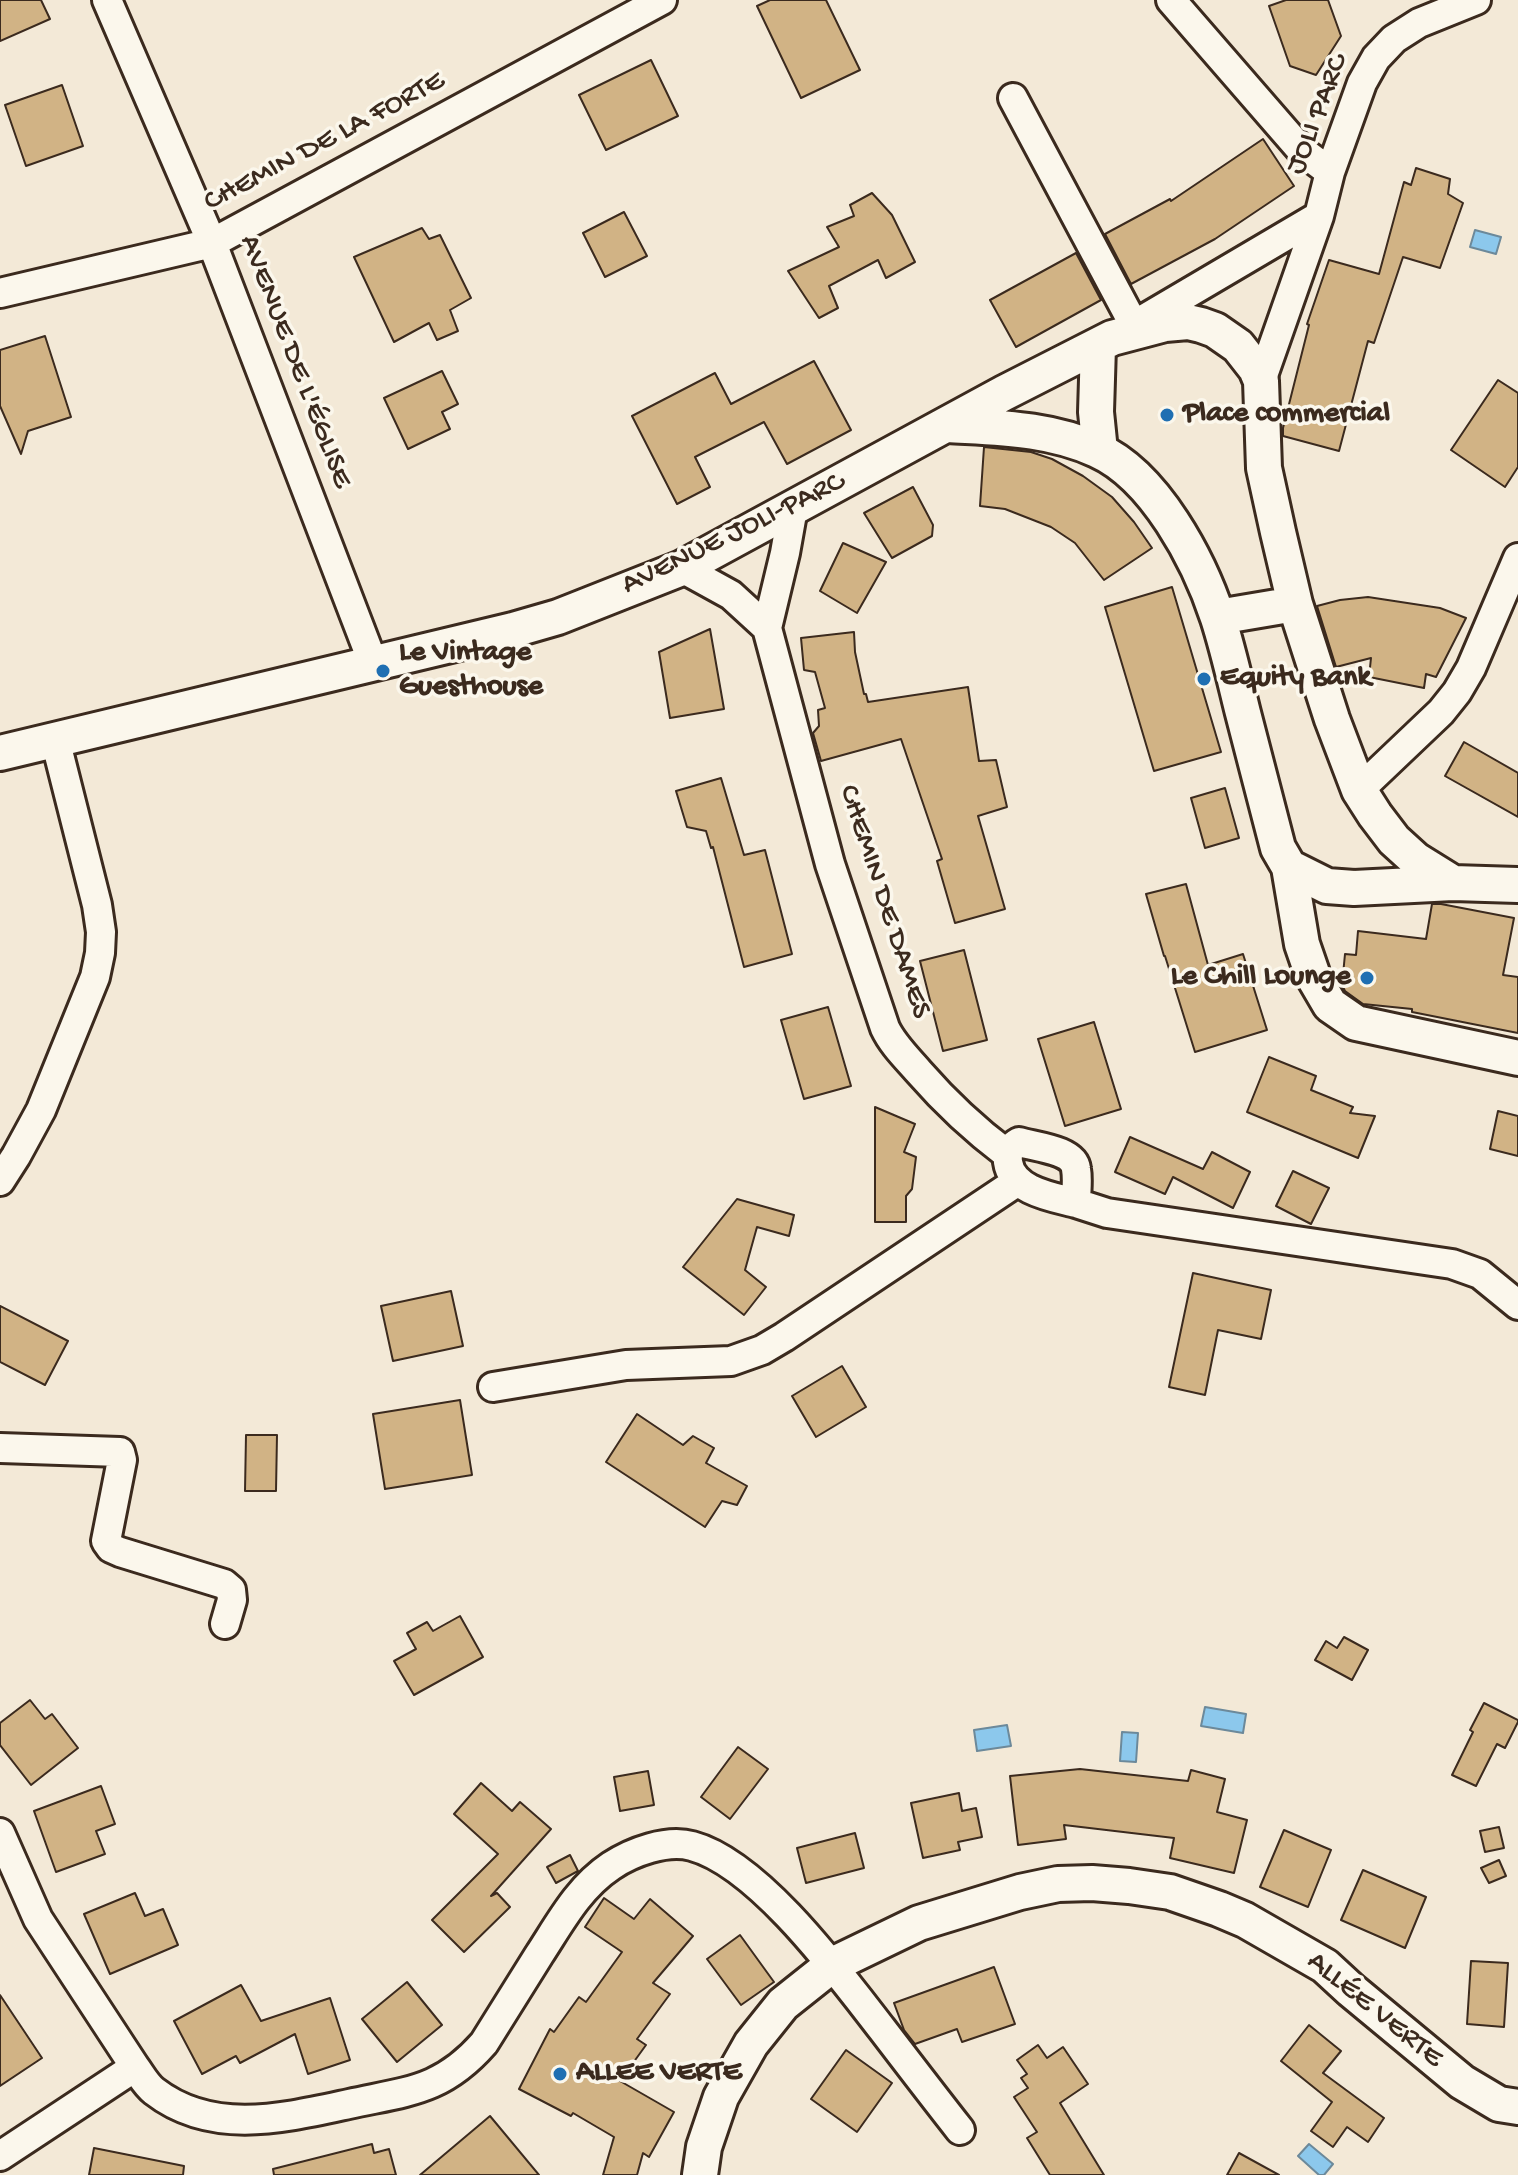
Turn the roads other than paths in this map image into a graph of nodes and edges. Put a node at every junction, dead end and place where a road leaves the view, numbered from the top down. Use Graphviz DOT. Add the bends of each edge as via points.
graph roads {
  1 [pos="107,0"];
  2 [pos="662,0"];
  3 [pos="1171,0"];
  4 [pos="1476,0"];
  5 [pos="1013,98"];
  6 [pos="1330,172"];
  7 [pos="1319,216"];
  8 [pos="212,243"];
  9 [pos="0,293"];
  10 [pos="1115,336"];
  11 [pos="1261,381"];
  12 [pos="948,425"];
  13 [pos="1100,451"];
  14 [pos="793,508"];
  15 [pos="1518,558"];
  16 [pos="682,568"];
  17 [pos="1295,604"];
  18 [pos="1218,617"];
  19 [pos="767,628"];
  20 [pos="373,663"];
  21 [pos="55,739"];
  22 [pos="0,753"];
  23 [pos="1359,790"];
  24 [pos="1289,867"];
  25 [pos="1453,883"];
  26 [pos="1518,885"];
  27 [pos="1518,1058"];
  28 [pos="1007,1154"];
  29 [pos="0,1181"];
  30 [pos="1018,1181"];
  31 [pos="1076,1203"];
  32 [pos="1518,1305"];
  33 [pos="493,1387"];
  34 [pos="0,1448"];
  35 [pos="225,1624"];
  36 [pos="0,1833"];
  37 [pos="832,1965"];
  38 [pos="135,2067"];
  39 [pos="1518,2107"];
  40 [pos="960,2130"];
  41 [pos="0,2156"];
  42 [pos="700,2175"];
  1 -- 8 [label="street, AVENUE DE L'ÉGLISE"];
  2 -- 8 [label="street, CHEMIN DE LA FORTE"];
  3 -- 6 [label="street" via="1302,151"];
  4 -- 6 [label="street, JOLI PARC" via="1419,23 1376,58"];
  5 -- 10 [label="street"];
  6 -- 7 [label="street, JOLI PARC"];
  7 -- 10 [label="street"];
  7 -- 11 [label="street, JOLI PARC"];
  8 -- 9 [label="street, CHEMIN DE LA FORTE"];
  8 -- 20 [label="street, AVENUE DE L'ÉGLISE"];
  10 -- 11 [label="street, AVENUE JOLI-PARC" via="1165,324 1201,325 1238,346"];
  10 -- 12 [label="street, AVENUE JOLI-PARC"];
  10 -- 13 [label="street" via="1096,412"];
  11 -- 17 [label="street" via="1264,468"];
  12 -- 13 [label="street" via="1024,429 1063,436"];
  12 -- 14 [label="street, AVENUE JOLI-PARC"];
  13 -- 18 [label="street" via="1129,470 1178,529"];
  14 -- 16 [label="street, AVENUE JOLI-PARC"];
  14 -- 19 [label="street"];
  15 -- 23 [label="street" via="1457,692"];
  16 -- 19 [label="street" via="731,595"];
  16 -- 20 [label="street, AVENUE JOLI-PARC" via="536,624"];
  17 -- 18 [label="street"];
  17 -- 23 [label="street"];
  18 -- 24 [label="street" via="1278,848"];
  19 -- 28 [label="street, CHEMIN DE DAMES" via="830,864 891,1041 979,1133"];
  20 -- 21 [label="street, AVENUE JOLI-PARC"];
  21 -- 22 [label="street, AVENUE JOLI-PARC"];
  21 -- 29 [label="street" via="97,905 100,953 41,1110"];
  23 -- 25 [label="street" via="1394,840"];
  24 -- 25 [label="street" via="1327,886"];
  24 -- 27 [label="street" via="1302,944 1330,1005 1356,1023"];
  25 -- 26 [label="street"];
  28 -- 30 [label="street" via="1009,1170"];
  28 -- 31 [label="street" via="1019,1142 1073,1159"];
  30 -- 31 [label="street"];
  30 -- 33 [label="street" via="747,1357 626,1365"];
  31 -- 32 [label="street" via="1107,1213 1452,1264 1480,1274"];
  34 -- 35 [label="street" via="120,1452 106,1541 120,1552 224,1584 232,1600"];
  36 -- 38 [label="street" via="38,1919"];
  37 -- 38 [label="street" via="767,1894 737,1871 690,1845 666,1845 612,1865 594,1879 575,1900 484,2043 442,2080 279,2119 243,2121 177,2105 152,2090"];
  37 -- 39 [label="street, ALLÉE VERTE" via="919,1923 1020,1892 1092,1883 1170,1892 1245,1920 1325,1966 1462,2082 1499,2104"];
  37 -- 40 [label="street"];
  37 -- 42 [label="street, ALLÉE VERTE" via="783,2004 745,2054 721,2097"];
  38 -- 41 [label="street"];
}
